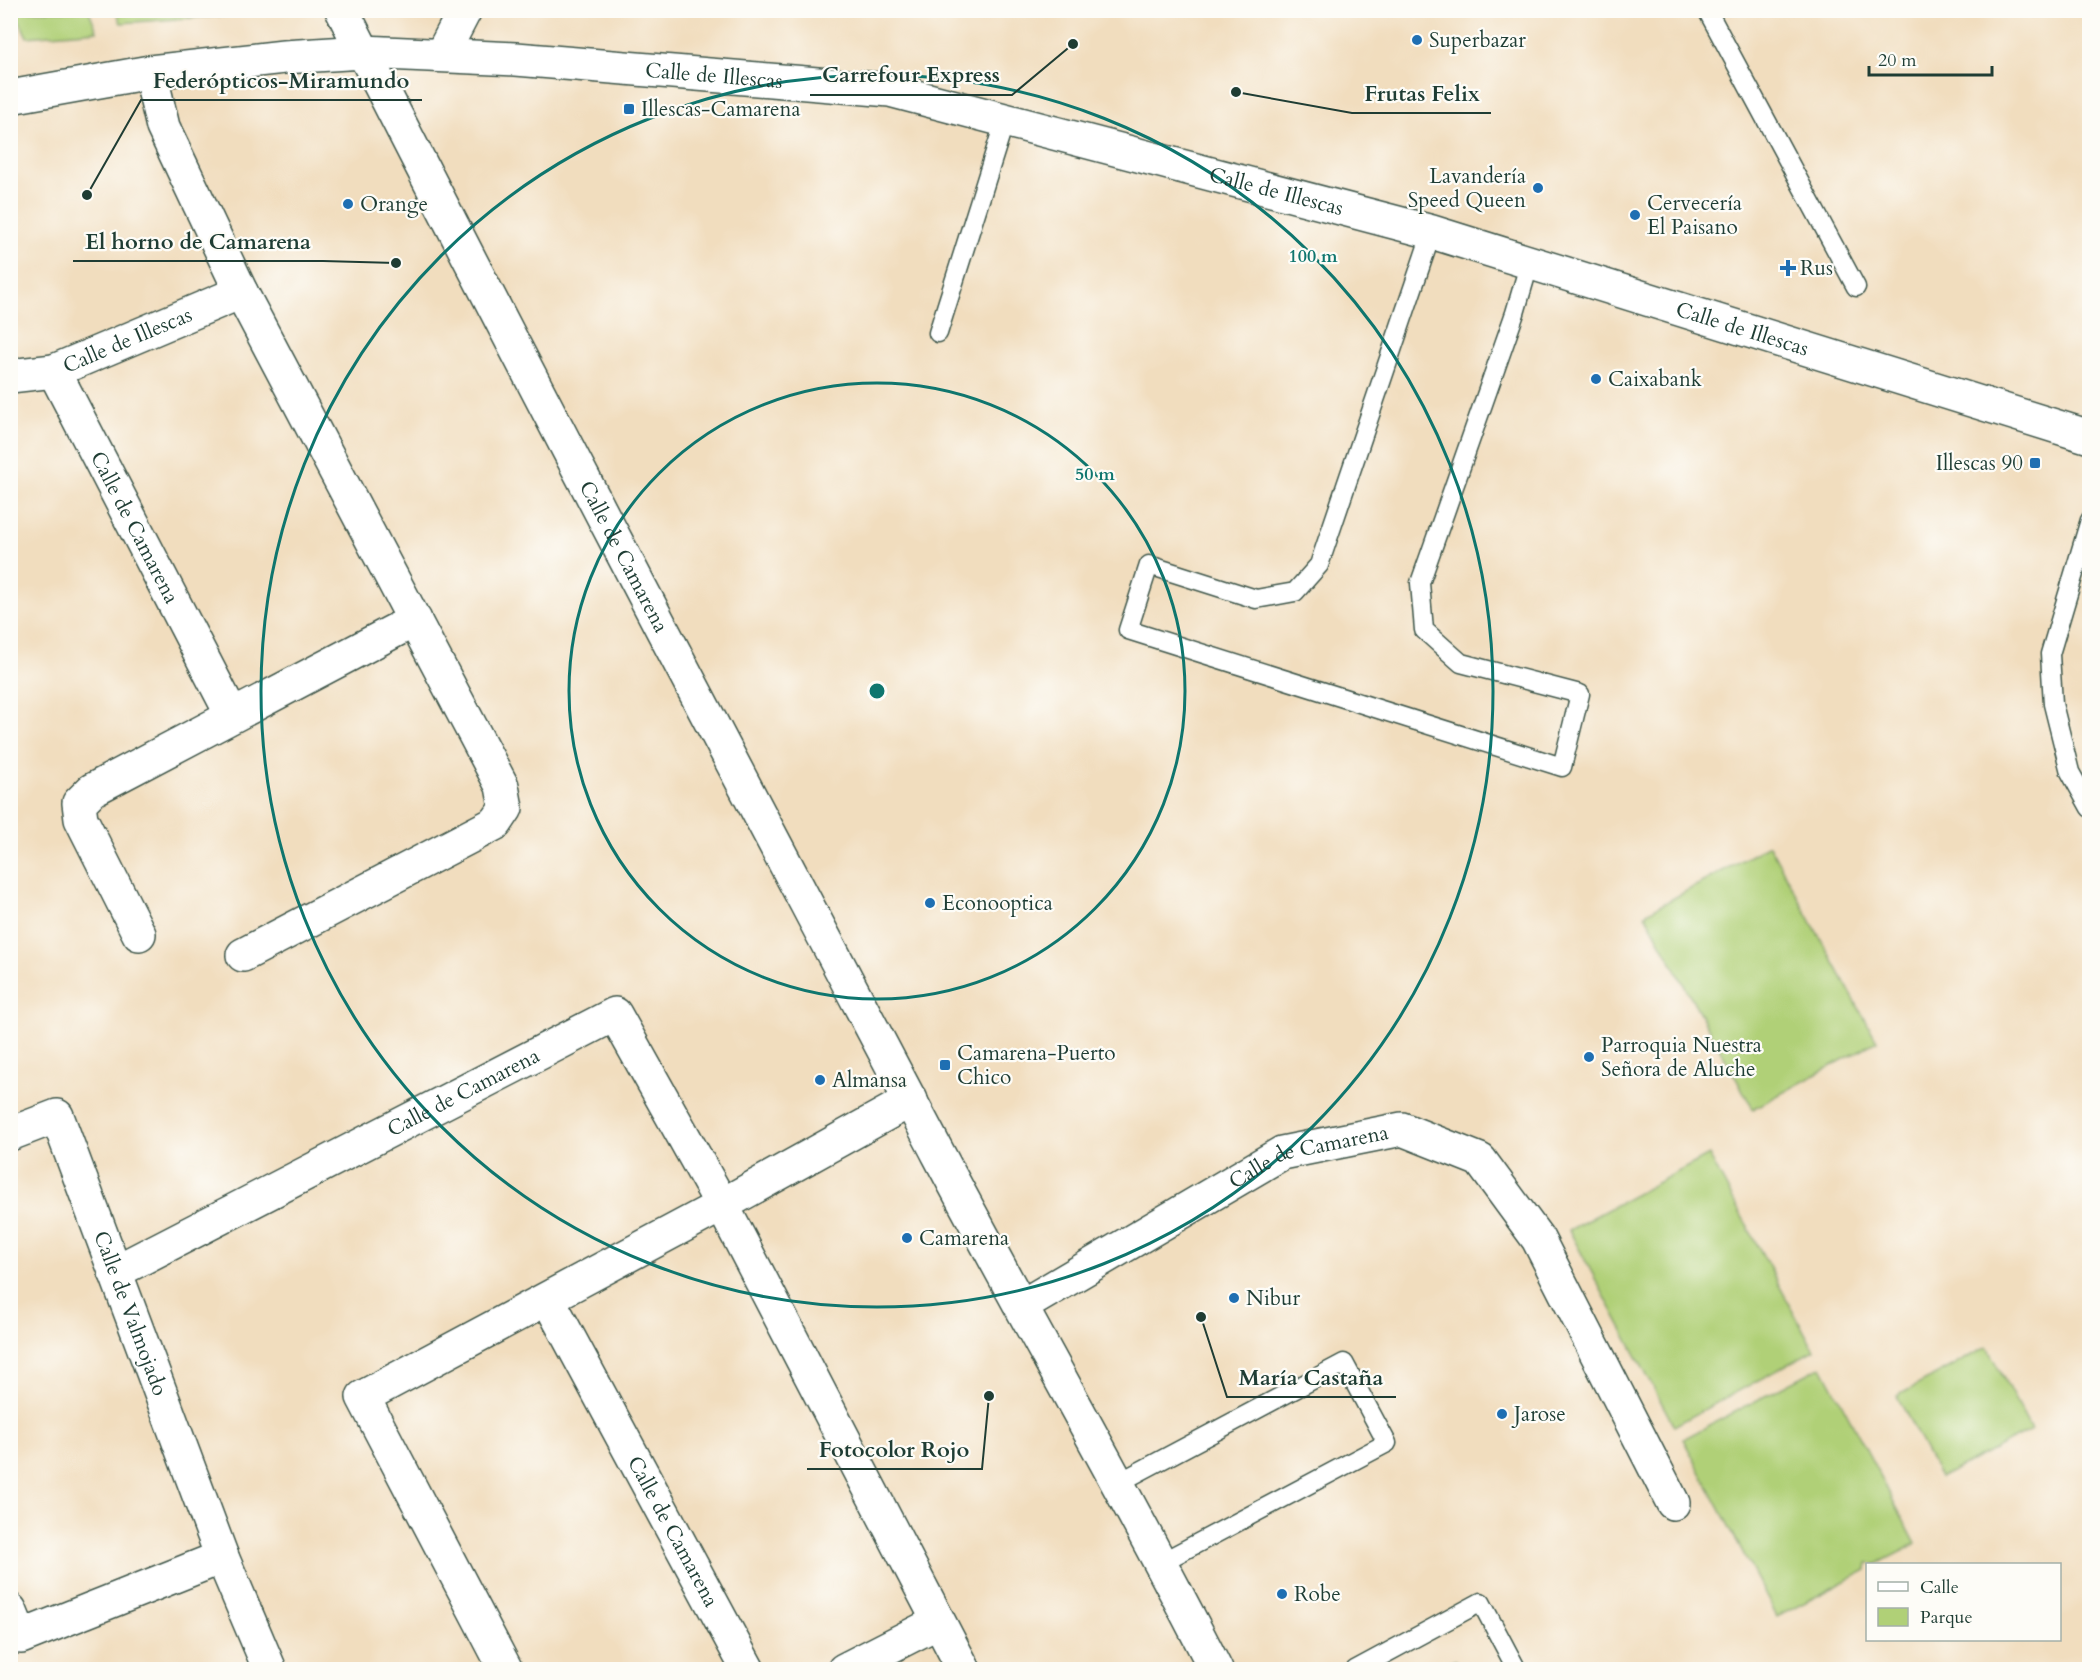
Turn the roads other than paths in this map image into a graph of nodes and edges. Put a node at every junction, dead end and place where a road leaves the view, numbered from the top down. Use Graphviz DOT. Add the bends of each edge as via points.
graph roads {
  1 [pos="342,10"];
  2 [pos="465,10"];
  3 [pos="1707,10"];
  4 [pos="363,52"];
  5 [pos="442,54"];
  6 [pos="150,72"];
  7 [pos="10,97"];
  8 [pos="1005,120"];
  9 [pos="1432,232"];
  10 [pos="1529,265"];
  11 [pos="1856,287"];
  12 [pos="241,292"];
  13 [pos="938,333"];
  14 [pos="54,371"];
  15 [pos="10,376"];
  16 [pos="2090,436"];
  17 [pos="2090,520"];
  18 [pos="414,620"];
  19 [pos="232,715"];
  20 [pos="2090,808"];
  21 [pos="139,934"];
  22 [pos="243,955"];
  23 [pos="911,1100"];
  24 [pos="10,1134"];
  25 [pos="722,1205"];
  26 [pos="115,1272"];
  27 [pos="548,1299"];
  28 [pos="1022,1306"];
  29 [pos="1118,1482"];
  30 [pos="1673,1503"];
  31 [pos="222,1557"];
  32 [pos="1162,1562"];
  33 [pos="10,1610"];
  34 [pos="938,1622"];
  35 [pos="270,1670"];
  36 [pos="506,1670"];
  37 [pos="748,1670"];
  38 [pos="844,1670"];
  39 [pos="963,1670"];
  40 [pos="1216,1670"];
  41 [pos="1355,1670"];
  42 [pos="1517,1670"];
  1 -- 4 [label="street, Calle de Camarena"];
  2 -- 5 [label="street"];
  3 -- 11 [label="lane"];
  4 -- 5 [label="street, Calle de Illescas"];
  4 -- 6 [label="street, Calle de Illescas"];
  4 -- 23 [label="street, Calle de Camarena" via="609,530"];
  5 -- 8 [label="street, Calle de Illescas" via="890,90"];
  6 -- 7 [label="street, Calle de Illescas"];
  6 -- 12 [label="street" via="163,127"];
  8 -- 9 [label="street, Calle de Illescas"];
  8 -- 13 [label="lane"];
  9 -- 10 [label="street, Calle de Illescas"];
  9 -- 10 [label="lane" via="1319,565 1295,592 1256,599 1149,565 1128,630 1562,767 1580,694 1461,663 1424,630 1420,583"];
  10 -- 16 [label="street, Calle de Illescas"];
  12 -- 14 [label="street, Calle de Illescas"];
  12 -- 18 [label="street"];
  14 -- 15 [label="street, Calle de Illescas"];
  14 -- 19 [label="street, Calle de Camarena"];
  17 -- 20 [label="lane" via="2050,654 2053,704 2070,772"];
  18 -- 19 [label="street"];
  18 -- 22 [label="street" via="502,786 506,808 496,823"];
  19 -- 21 [label="street" via="92,790 79,803 81,819"];
  23 -- 25 [label="street"];
  23 -- 28 [label="street, Calle de Camarena"];
  24 -- 26 [label="street, Calle de Valmojado" via="57,1116"];
  25 -- 26 [label="street, Calle de Camarena" via="615,1014"];
  25 -- 27 [label="street"];
  25 -- 34 [label="street, Calle de Camarena"];
  26 -- 31 [label="street, Calle de Valmojado"];
  27 -- 36 [label="street" via="363,1397"];
  27 -- 37 [label="street, Calle de Camarena"];
  28 -- 29 [label="street, Calle de Camarena"];
  28 -- 30 [label="street, Calle de Camarena" via="1282,1153 1402,1129 1480,1160 1538,1239"];
  29 -- 32 [label="street, Calle de Camarena"];
  29 -- 32 [label="lane" via="1344,1362 1387,1443"];
  31 -- 33 [label="street" via="21,1637"];
  31 -- 35 [label="street, Calle de Valmojado"];
  32 -- 40 [label="street, Calle de Camarena"];
  34 -- 38 [label="street"];
  34 -- 39 [label="street, Calle de Camarena"];
  41 -- 42 [label="lane" via="1481,1602"];
}
